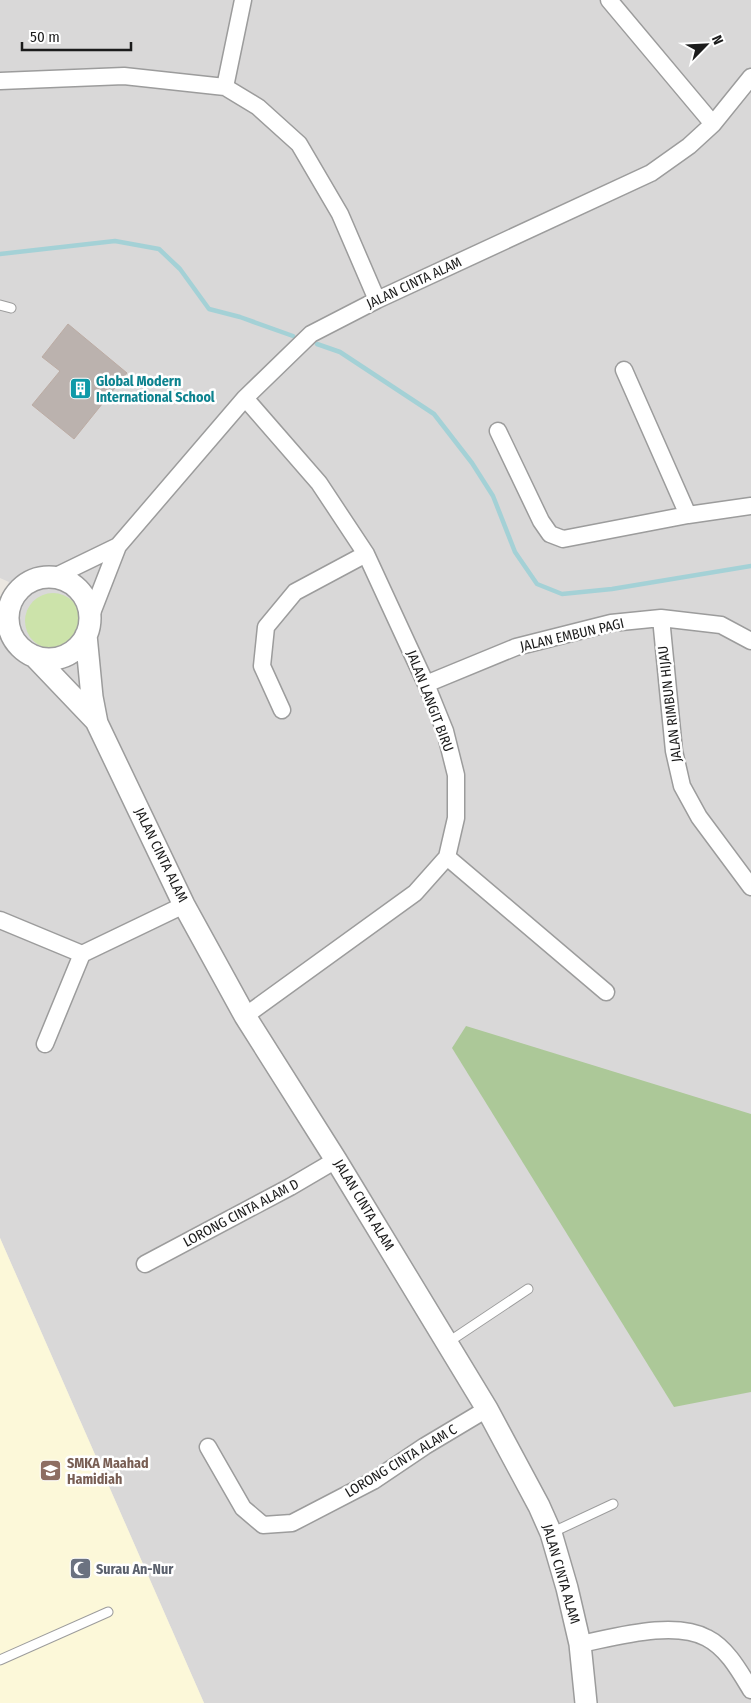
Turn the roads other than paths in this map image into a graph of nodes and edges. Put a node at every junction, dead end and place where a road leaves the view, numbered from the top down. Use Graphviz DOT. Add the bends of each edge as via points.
graph roads {
  1 [pos="243,0"];
  2 [pos="609,0"];
  3 [pos="751,77"];
  4 [pos="0,81"];
  5 [pos="225,87"];
  6 [pos="713,124"];
  7 [pos="376,300"];
  8 [pos="0,305"];
  9 [pos="11,308"];
  10 [pos="624,370"];
  11 [pos="245,398"];
  12 [pos="498,431"];
  13 [pos="751,506"];
  14 [pos="688,515"];
  15 [pos="118,546"];
  16 [pos="366,554"];
  17 [pos="52,578"];
  18 [pos="6,600"];
  19 [pos="661,618"];
  20 [pos="88,626"];
  21 [pos="5,627"];
  22 [pos="751,641"];
  23 [pos="34,656"];
  24 [pos="426,684"];
  25 [pos="282,710"];
  26 [pos="97,723"];
  27 [pos="447,857"];
  28 [pos="751,887"];
  29 [pos="184,904"];
  30 [pos="0,920"];
  31 [pos="82,954"];
  32 [pos="606,992"];
  33 [pos="245,1016"];
  34 [pos="45,1044"];
  35 [pos="336,1160"];
  36 [pos="145,1264"];
  37 [pos="528,1289"];
  38 [pos="447,1343"];
  39 [pos="487,1409"];
  40 [pos="208,1447"];
  41 [pos="613,1504"];
  42 [pos="551,1533"];
  43 [pos="108,1612"];
  44 [pos="580,1644"];
  45 [pos="0,1660"];
  46 [pos="751,1690"];
  47 [pos="586,1703"];
  1 -- 5 [label="street"];
  2 -- 6 [label="street"];
  3 -- 6 [label="street, JALAN CINTA ALAM"];
  4 -- 5 [label="street" via="124,76"];
  5 -- 7 [label="street" via="258,108 299,144 340,214"];
  6 -- 7 [label="street, JALAN CINTA ALAM" via="689,146 651,172"];
  7 -- 11 [label="street, JALAN CINTA ALAM" via="311,334"];
  8 -- 9 [label="lane"];
  10 -- 14 [label="street"];
  11 -- 15 [label="street, JALAN CINTA ALAM"];
  11 -- 16 [label="street, JALAN LANGIT BIRU" via="319,483"];
  12 -- 14 [label="street" via="541,521 550,534 563,540"];
  13 -- 14 [label="street"];
  15 -- 17 [label="street, JALAN CINTA ALAM"];
  15 -- 20 [label="street, JALAN CINTA ALAM"];
  16 -- 24 [label="street, JALAN LANGIT BIRU"];
  16 -- 25 [label="street" via="295,592 266,626 262,666"];
  17 -- 18 [label="street" via="28,584"];
  17 -- 20 [label="street" via="76,587 86,601"];
  18 -- 21 [label="street" via="8,616"];
  19 -- 22 [label="street, JALAN EMBUN PAGI" via="721,625"];
  19 -- 24 [label="street, JALAN EMBUN PAGI" via="611,623 516,647"];
  19 -- 28 [label="street, JALAN RIMBUN HIJAU" via="674,751 682,786 699,817"];
  20 -- 23 [label="street" via="73,651 44,659"];
  20 -- 26 [label="street, JALAN CINTA ALAM" via="92,698"];
  21 -- 23 [label="street" via="19,646"];
  23 -- 26 [label="street, JALAN CINTA ALAM"];
  24 -- 27 [label="street, JALAN LANGIT BIRU" via="445,731 456,775 456,818"];
  26 -- 29 [label="street, JALAN CINTA ALAM"];
  27 -- 32 [label="street"];
  27 -- 33 [label="street, JALAN LANGIT BIRU" via="415,893"];
  29 -- 31 [label="street"];
  29 -- 33 [label="street, JALAN CINTA ALAM"];
  30 -- 31 [label="street"];
  31 -- 34 [label="street"];
  33 -- 35 [label="street, JALAN CINTA ALAM"];
  35 -- 36 [label="street, LORONG CINTA ALAM D"];
  35 -- 38 [label="street, JALAN CINTA ALAM"];
  37 -- 38 [label="lane"];
  38 -- 39 [label="street, JALAN CINTA ALAM"];
  39 -- 40 [label="street, LORONG CINTA ALAM C" via="373,1481 292,1522 263,1525 243,1508"];
  39 -- 42 [label="street, JALAN CINTA ALAM"];
  41 -- 42 [label="lane"];
  42 -- 44 [label="street, JALAN CINTA ALAM" via="568,1588"];
  43 -- 45 [label="lane"];
  44 -- 46 [label="street" via="639,1633 678,1630 708,1638 733,1661"];
  44 -- 47 [label="street, JALAN CINTA ALAM"];
}
